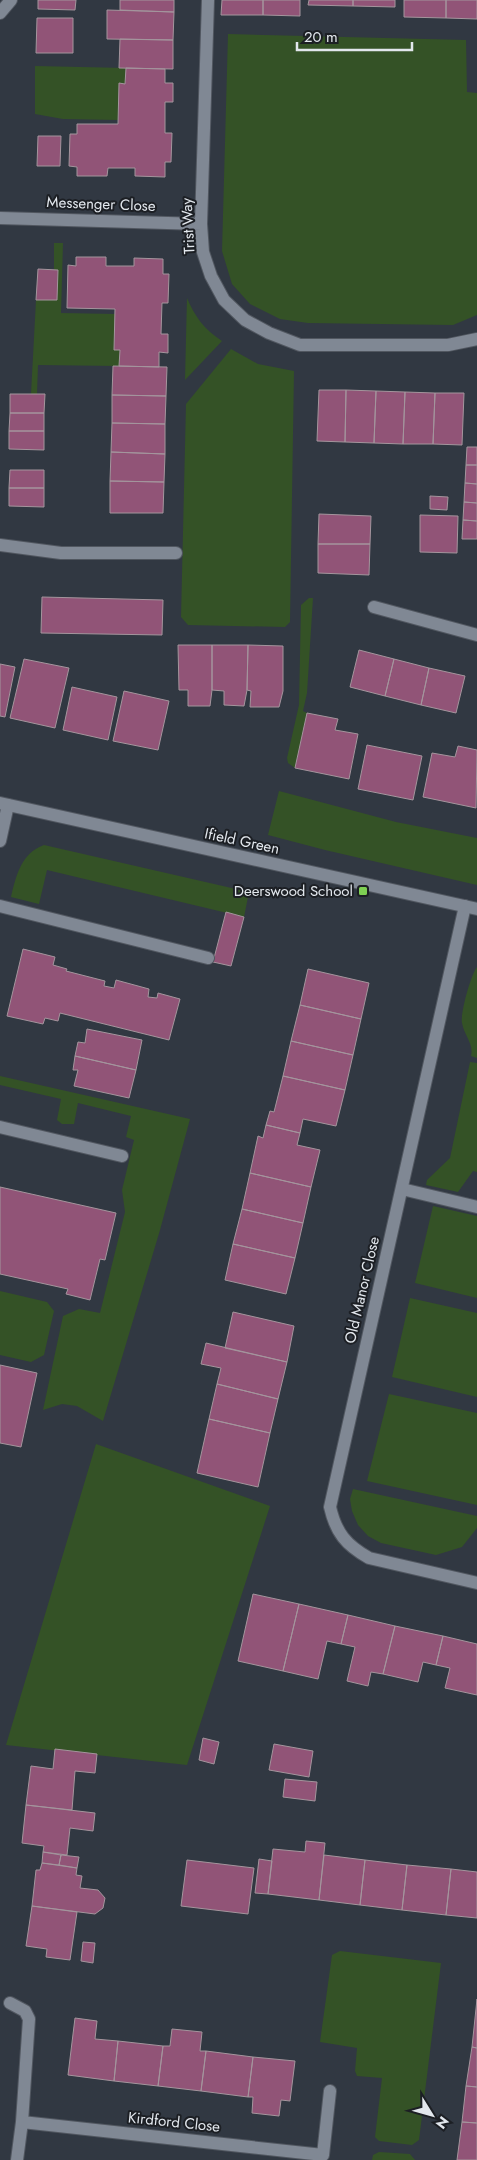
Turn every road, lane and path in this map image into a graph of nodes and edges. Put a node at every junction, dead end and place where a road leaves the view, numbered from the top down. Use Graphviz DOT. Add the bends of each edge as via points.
graph roads {
  1 [pos="11,0"];
  2 [pos="208,0"];
  3 [pos="0,13"];
  4 [pos="0,218"];
  5 [pos="201,224"];
  6 [pos="477,339"];
  7 [pos="0,545"];
  8 [pos="176,553"];
  9 [pos="374,607"];
  10 [pos="477,636"];
  11 [pos="4,804"];
  12 [pos="0,841"];
  13 [pos="0,906"];
  14 [pos="471,907"];
  15 [pos="208,958"];
  16 [pos="0,1128"];
  17 [pos="122,1156"];
  18 [pos="402,1189"];
  19 [pos="477,1207"];
  20 [pos="477,1583"];
  21 [pos="10,2003"];
  22 [pos="330,2091"];
  23 [pos="22,2122"];
  24 [pos="322,2158"];
  25 [pos="17,2160"];
  1 -- 3 [label="street"];
  2 -- 5 [label="street, Trist Way"];
  4 -- 5 [label="street, Messenger Close"];
  5 -- 6 [label="street, Trist Way" via="202,252 224,300 245,320 269,333 300,344 448,345"];
  7 -- 8 [label="street" via="61,553"];
  9 -- 10 [label="street"];
  11 -- 12 [label="street"];
  11 -- 14 [label="street, Ifield Green"];
  13 -- 15 [label="street"];
  14 -- 18 [label="street, Old Manor Close"];
  16 -- 17 [label="street"];
  18 -- 19 [label="street"];
  18 -- 20 [label="street, Old Manor Close" via="330,1507 342,1538 369,1558"];
  21 -- 23 [label="street" via="25,2011 30,2019"];
  22 -- 24 [label="street, Kirdford Close"];
  23 -- 24 [label="street, Kirdford Close"];
  23 -- 25 [label="street"];
}
